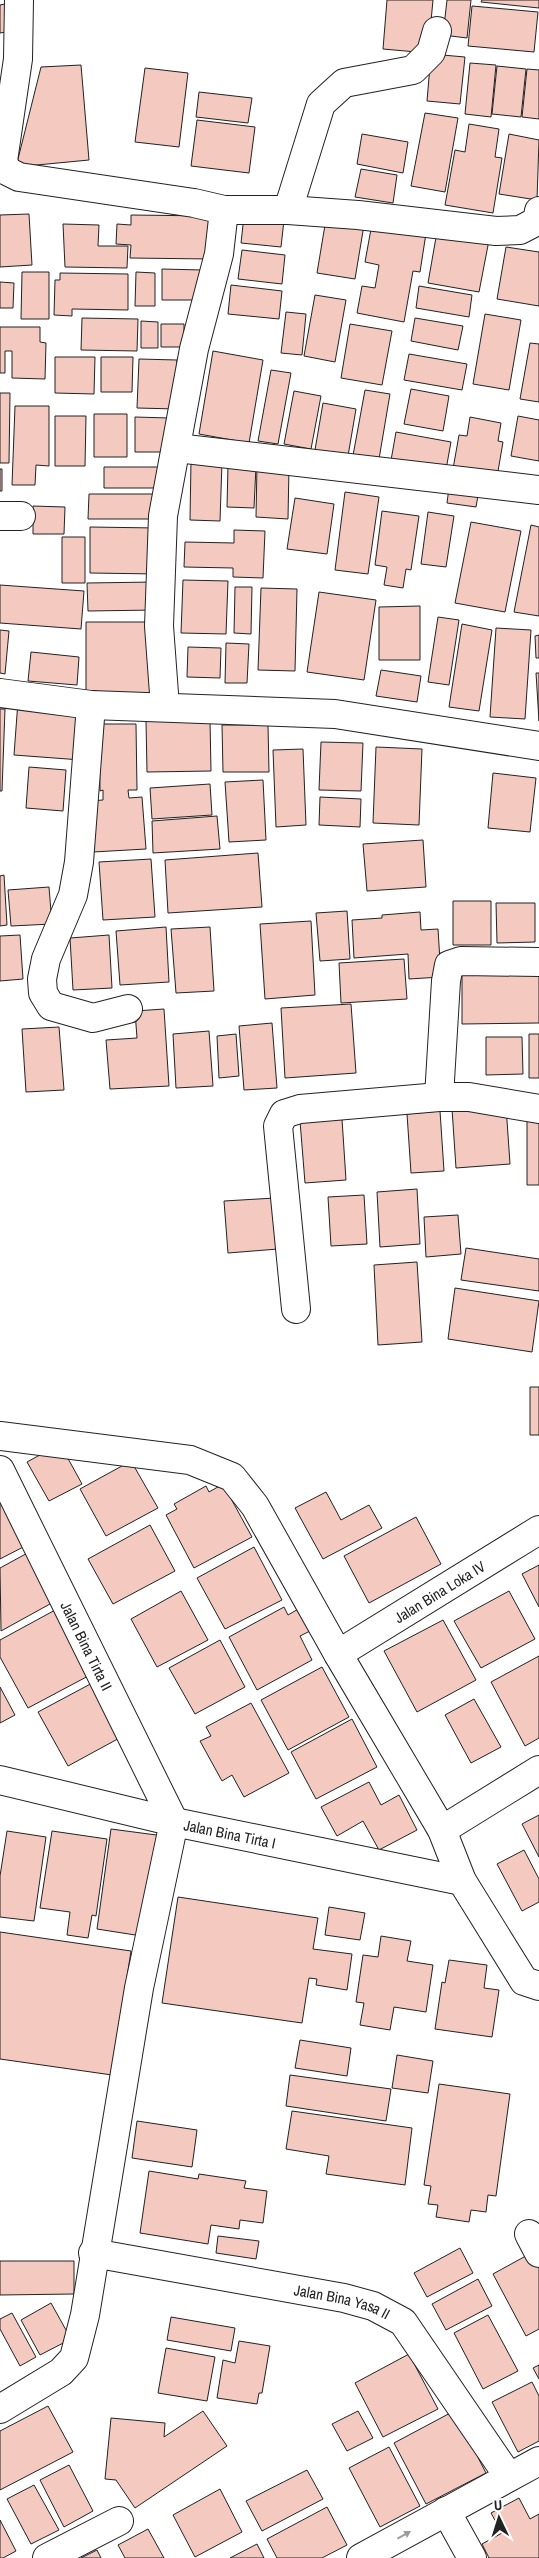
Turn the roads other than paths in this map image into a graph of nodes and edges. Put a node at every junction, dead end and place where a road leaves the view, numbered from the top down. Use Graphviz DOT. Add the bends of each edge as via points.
graph roads {
  1 [pos="19,0"];
  2 [pos="436,31"];
  3 [pos="224,210"];
  4 [pos="288,210"];
  5 [pos="539,211"];
  6 [pos="177,448"];
  7 [pos="539,490"];
  8 [pos="0,693"];
  9 [pos="91,705"];
  10 [pos="165,707"];
  11 [pos="539,746"];
  12 [pos="539,962"];
  13 [pos="128,1009"];
  14 [pos="439,1096"];
  15 [pos="539,1109"];
  16 [pos="296,1309"];
  17 [pos="0,1436"];
  18 [pos="0,1470"];
  19 [pos="539,1530"];
  20 [pos="338,1654"];
  21 [pos="539,1770"];
  22 [pos="0,1780"];
  23 [pos="174,1822"];
  24 [pos="442,1830"];
  25 [pos="462,1881"];
  26 [pos="539,1986"];
  27 [pos="94,2253"];
  28 [pos="0,2409"];
  29 [pos="539,2461"];
  30 [pos="509,2477"];
  31 [pos="446,2512"];
  32 [pos="119,2521"];
  33 [pos="47,2558"];
  34 [pos="361,2558"];
  35 [pos="472,2558"];
  1 -- 3 [label="street" via="18,59 3,161 7,171 19,177"];
  2 -- 4 [label="street" via="431,52 413,70 344,83 321,104"];
  3 -- 4 [label="street"];
  3 -- 6 [label="street" via="219,254 194,349"];
  4 -- 5 [label="street" via="496,231 520,230 537,221"];
  6 -- 7 [label="street"];
  6 -- 10 [label="street" via="163,516 159,626"];
  8 -- 9 [label="street"];
  9 -- 10 [label="street"];
  9 -- 13 [label="street" via="79,862 73,895 46,959 43,993 51,1006 93,1018"];
  10 -- 11 [label="street" via="335,714"];
  12 -- 14 [label="street" via="461,961 449,965"];
  14 -- 15 [label="street" via="470,1097"];
  14 -- 16 [label="street" via="300,1109 284,1114 278,1126"];
  17 -- 20 [label="street" via="190,1460 232,1477 255,1506"];
  18 -- 23 [label="street, Jalan Bina Tirta II"];
  19 -- 20 [label="street, Jalan Bina Loka IV"];
  20 -- 24 [label="street"];
  21 -- 24 [label="street"];
  22 -- 23 [label="street, Jalan Bina Tirta I"];
  23 -- 25 [label="street, Jalan Bina Tirta I"];
  23 -- 27 [label="street" via="139,1988"];
  24 -- 25 [label="street"];
  25 -- 26 [label="street" via="524,1982"];
  27 -- 28 [label="street" via="85,2315 74,2358 62,2372"];
  27 -- 30 [label="street, Jalan Bina Yasa II" via="344,2298 374,2306 404,2322"];
  29 -- 30 [label="street"];
  30 -- 31 [label="street"];
  34 -- 31 [label="street, one-way"];
  31 -- 35 [label="street"];
  32 -- 33 [label="street"];
}
